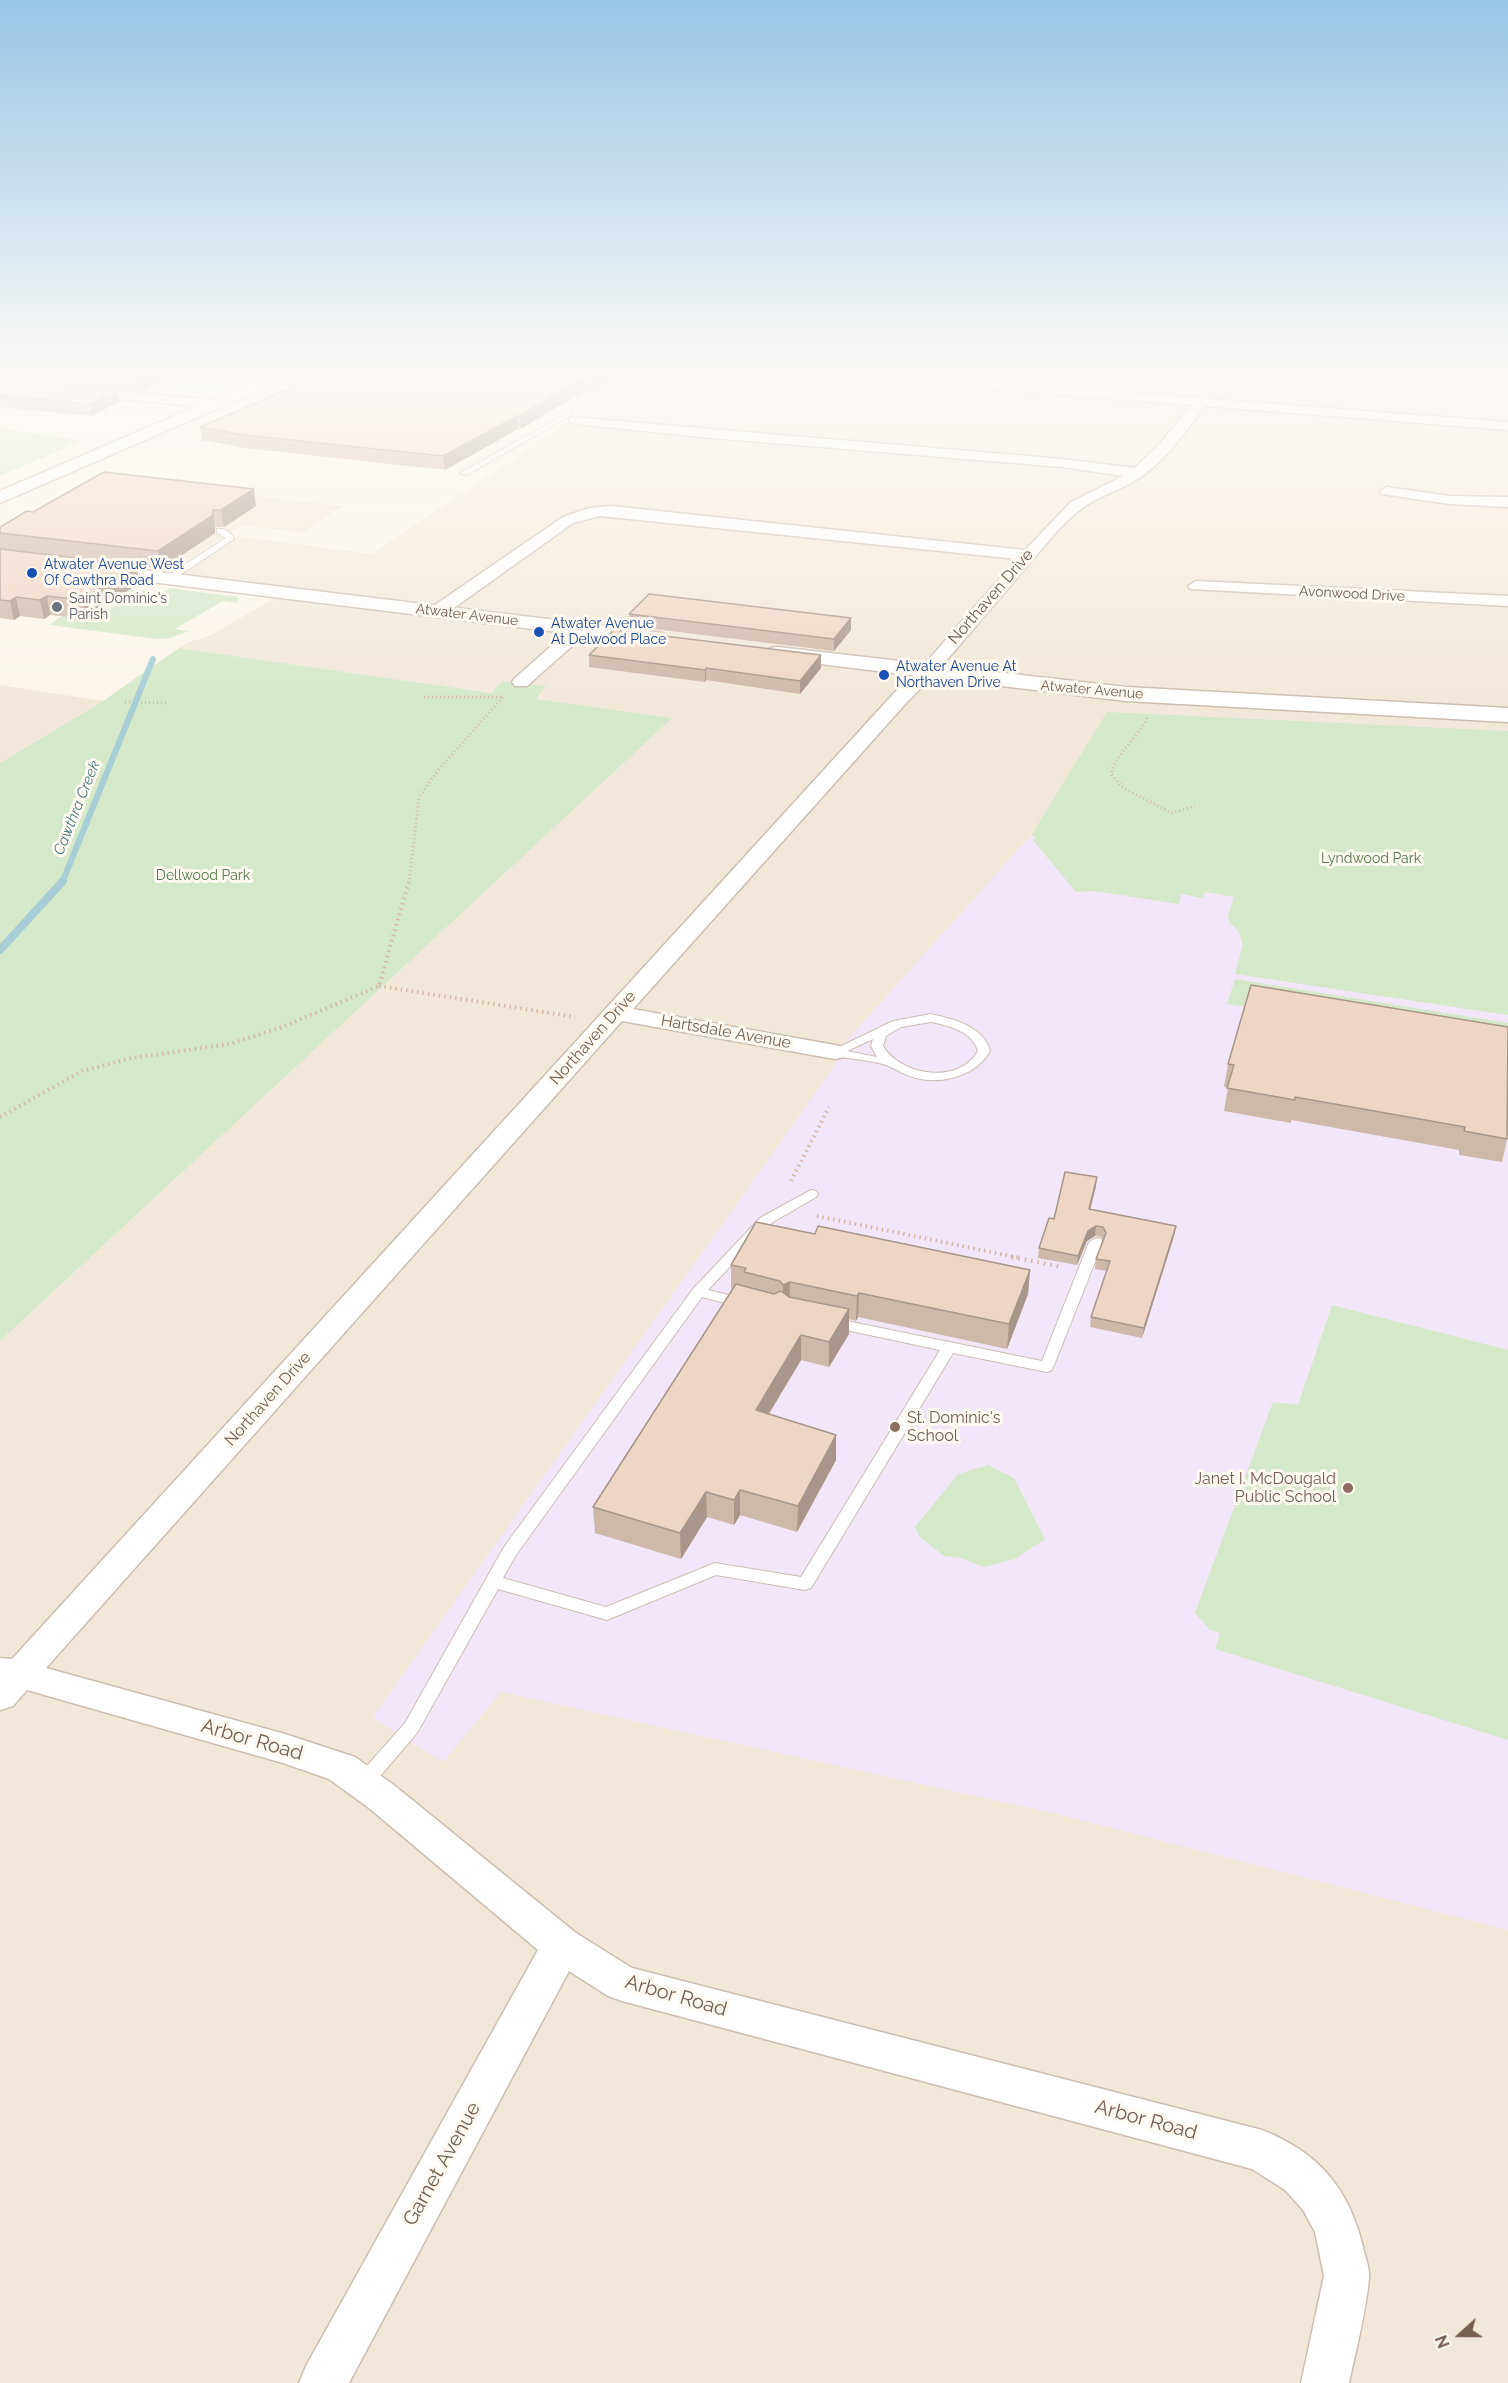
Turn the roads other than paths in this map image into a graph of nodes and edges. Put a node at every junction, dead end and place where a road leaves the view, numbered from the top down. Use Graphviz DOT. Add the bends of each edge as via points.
graph roads {
  1 [pos="34,483"];
  2 [pos="1118,483"];
  3 [pos="1387,491"];
  4 [pos="0,498"];
  5 [pos="1508,502"];
  6 [pos="220,531"];
  7 [pos="1028,555"];
  8 [pos="78,568"];
  9 [pos="168,579"];
  10 [pos="1196,586"];
  11 [pos="1508,601"];
  12 [pos="438,611"];
  13 [pos="582,628"];
  14 [pos="677,640"];
  15 [pos="760,651"];
  16 [pos="927,672"];
  17 [pos="521,682"];
  18 [pos="1508,716"];
  19 [pos="612,1017"];
  20 [pos="891,1026"];
  21 [pos="836,1052"];
  22 [pos="885,1062"];
  23 [pos="811,1194"];
  24 [pos="1096,1242"];
  25 [pos="698,1293"];
  26 [pos="764,1308"];
  27 [pos="812,1319"];
  28 [pos="949,1347"];
  29 [pos="493,1581"];
  30 [pos="6,1680"];
  31 [pos="363,1783"];
  32 [pos="562,1946"];
  33 [pos="323,2383"];
  34 [pos="1325,2383"];
  1 -- 4 [label="street"];
  2 -- 7 [label="street, Northaven Drive" via="1073,507"];
  3 -- 5 [label="street" via="1449,500"];
  6 -- 9 [label="lane" via="230,539"];
  7 -- 12 [label="street" via="597,511 568,520"];
  7 -- 16 [label="street, Northaven Drive"];
  8 -- 9 [label="street, Atwater Avenue"];
  9 -- 12 [label="street, Atwater Avenue"];
  10 -- 11 [label="street, Avonwood Drive"];
  12 -- 13 [label="street, Atwater Avenue"];
  13 -- 14 [label="street, Atwater Avenue"];
  13 -- 17 [label="street"];
  15 -- 16 [label="street, Atwater Avenue"];
  16 -- 18 [label="street, Atwater Avenue" via="1155,696"];
  16 -- 19 [label="street, Northaven Drive"];
  19 -- 21 [label="street, Hartsdale Avenue"];
  19 -- 30 [label="street, Northaven Drive"];
  20 -- 21 [label="lane"];
  20 -- 22 [label="lane" via="876,1042 877,1052"];
  20 -- 22 [label="lane" via="906,1020 949,1021 976,1035 983,1045 982,1055 975,1064 945,1075 908,1072"];
  21 -- 22 [label="lane"];
  23 -- 25 [label="lane" via="765,1221"];
  24 -- 28 [label="lane" via="1047,1366"];
  25 -- 26 [label="lane"];
  25 -- 29 [label="lane" via="510,1551"];
  27 -- 28 [label="lane"];
  28 -- 29 [label="lane" via="806,1584 715,1569 607,1614"];
  29 -- 31 [label="lane" via="411,1728"];
  30 -- 31 [label="street, Arbor Road" via="285,1749 342,1767"];
  31 -- 32 [label="street, Arbor Road"];
  32 -- 33 [label="street, Garnet Avenue"];
  32 -- 34 [label="street, Arbor Road" via="622,1983 1262,2151 1300,2175 1319,2195 1336,2227 1347,2276"];
}
